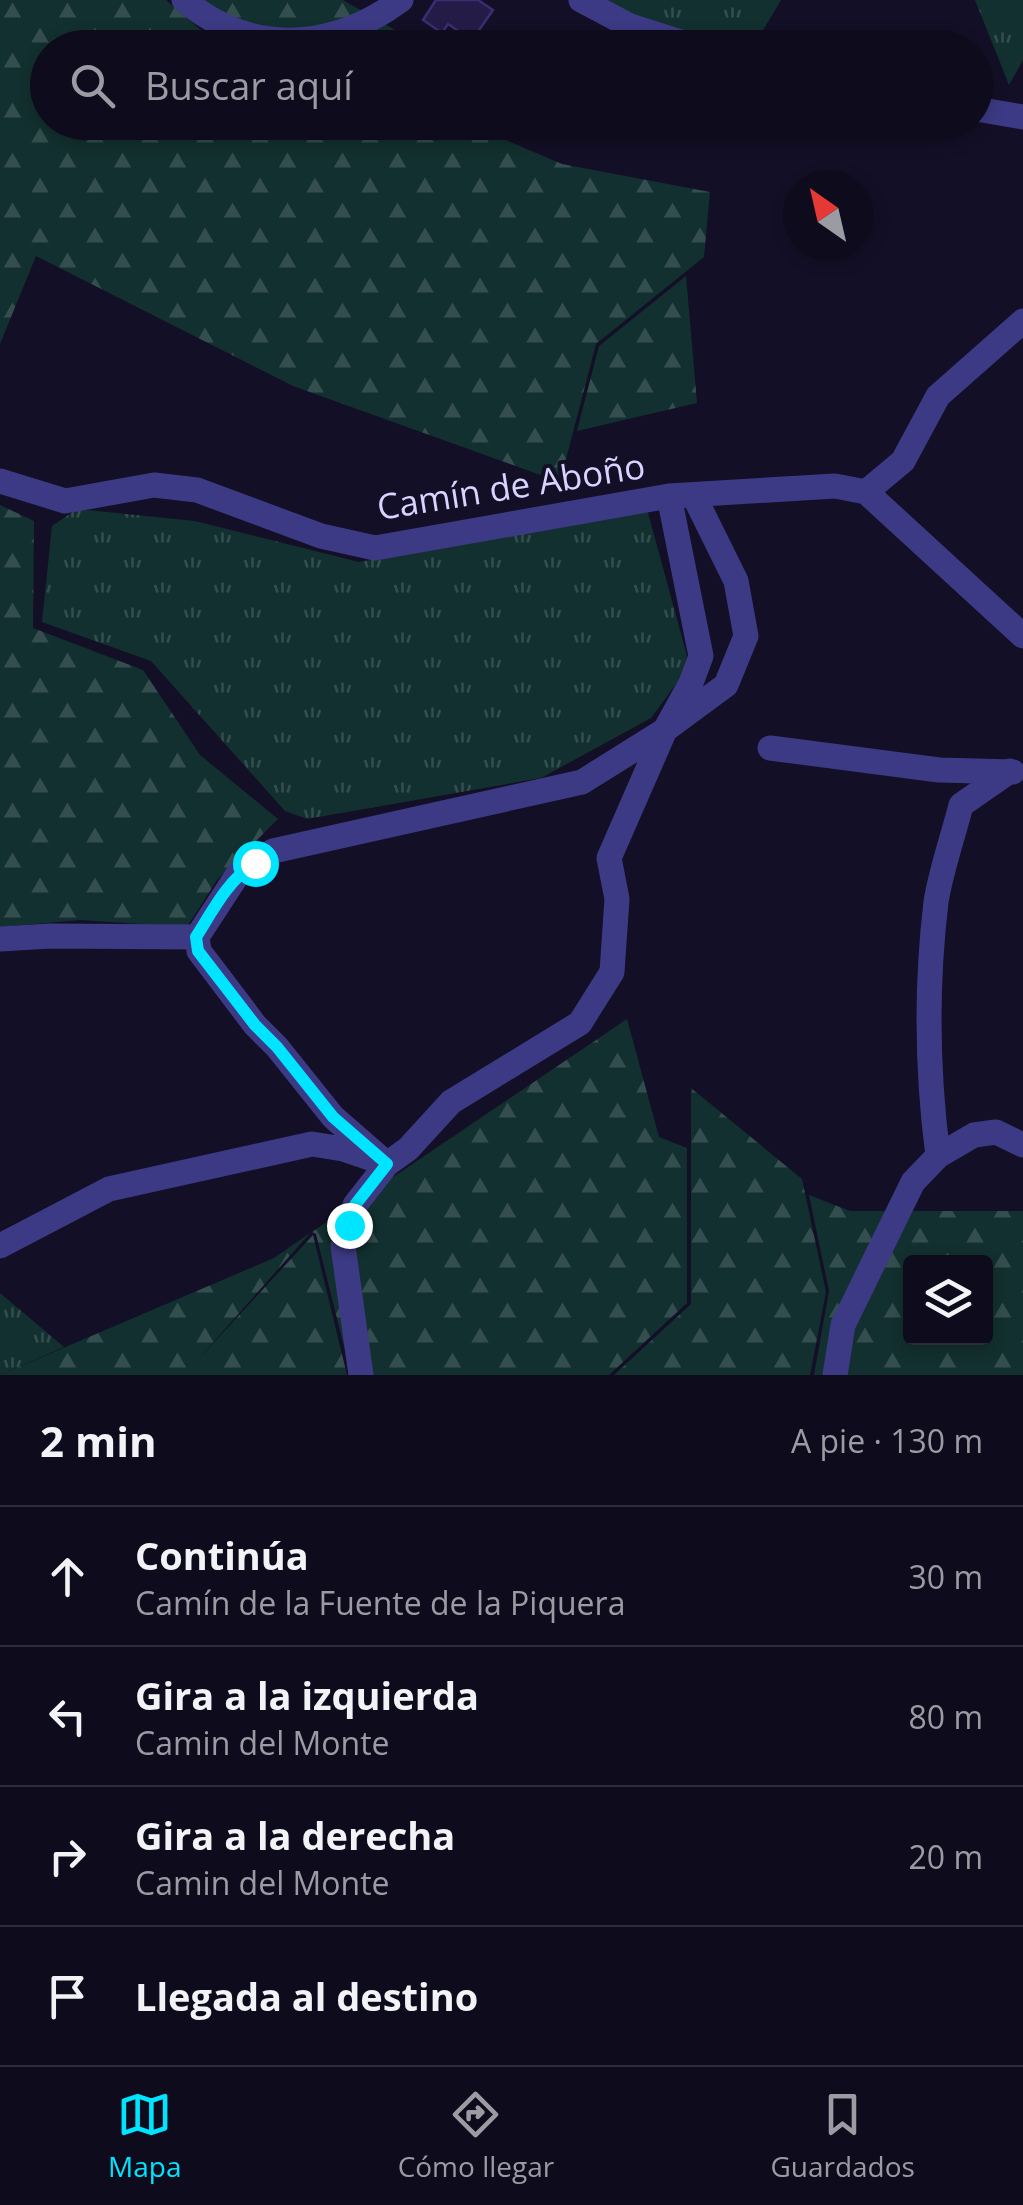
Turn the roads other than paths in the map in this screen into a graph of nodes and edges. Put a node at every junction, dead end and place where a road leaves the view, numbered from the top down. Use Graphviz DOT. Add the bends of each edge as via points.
graph roads {
  1 [pos="184,0"];
  2 [pos="401,0"];
  3 [pos="581,0"];
  4 [pos="229,30"];
  5 [pos="342,30"];
  6 [pos="643,30"];
  7 [pos="993,112"];
  8 [pos="1023,116"];
  9 [pos="1023,321"];
  10 [pos="0,481"];
  11 [pos="866,492"];
  12 [pos="682,496"];
  13 [pos="1023,636"];
  14 [pos="665,730"];
  15 [pos="770,748"];
  16 [pos="1017,772"];
  17 [pos="196,937"];
  18 [pos="0,939"];
  19 [pos="1023,1145"];
  20 [pos="938,1156"];
  21 [pos="387,1164"];
  22 [pos="0,1246"];
  23 [pos="360,1375"];
  24 [pos="834,1375"];
  1 -- 4 [label="street"];
  2 -- 5 [label="street"];
  3 -- 6 [label="street"];
  7 -- 8 [label="street"];
  9 -- 11 [label="street" via="938,396 904,461"];
  10 -- 12 [label="street, Camín de Aboño" via="66,501 154,485 196,490 321,536 375,548"];
  11 -- 12 [label="street, Camín de Aboño" via="834,486"];
  11 -- 13 [label="street"];
  12 -- 14 [label="street" via="701,656"];
  12 -- 14 [label="street" via="736,581 746,636 726,685"];
  14 -- 17 [label="street" via="582,782 273,852 238,874"];
  14 -- 21 [label="street" via="608,858 617,899 612,972 580,1023 451,1102"];
  15 -- 16 [label="street" via="939,770"];
  16 -- 20 [label="street" via="961,805 937,899 928,1012"];
  17 -- 18 [label="street"];
  17 -- 21 [label="street" via="198,951 255,1025 333,1117"];
  19 -- 20 [label="street" via="996,1132"];
  20 -- 24 [label="street" via="913,1182 843,1325"];
  21 -- 22 [label="street" via="312,1144 109,1189"];
  21 -- 23 [label="street" via="355,1205 343,1246"];
}
